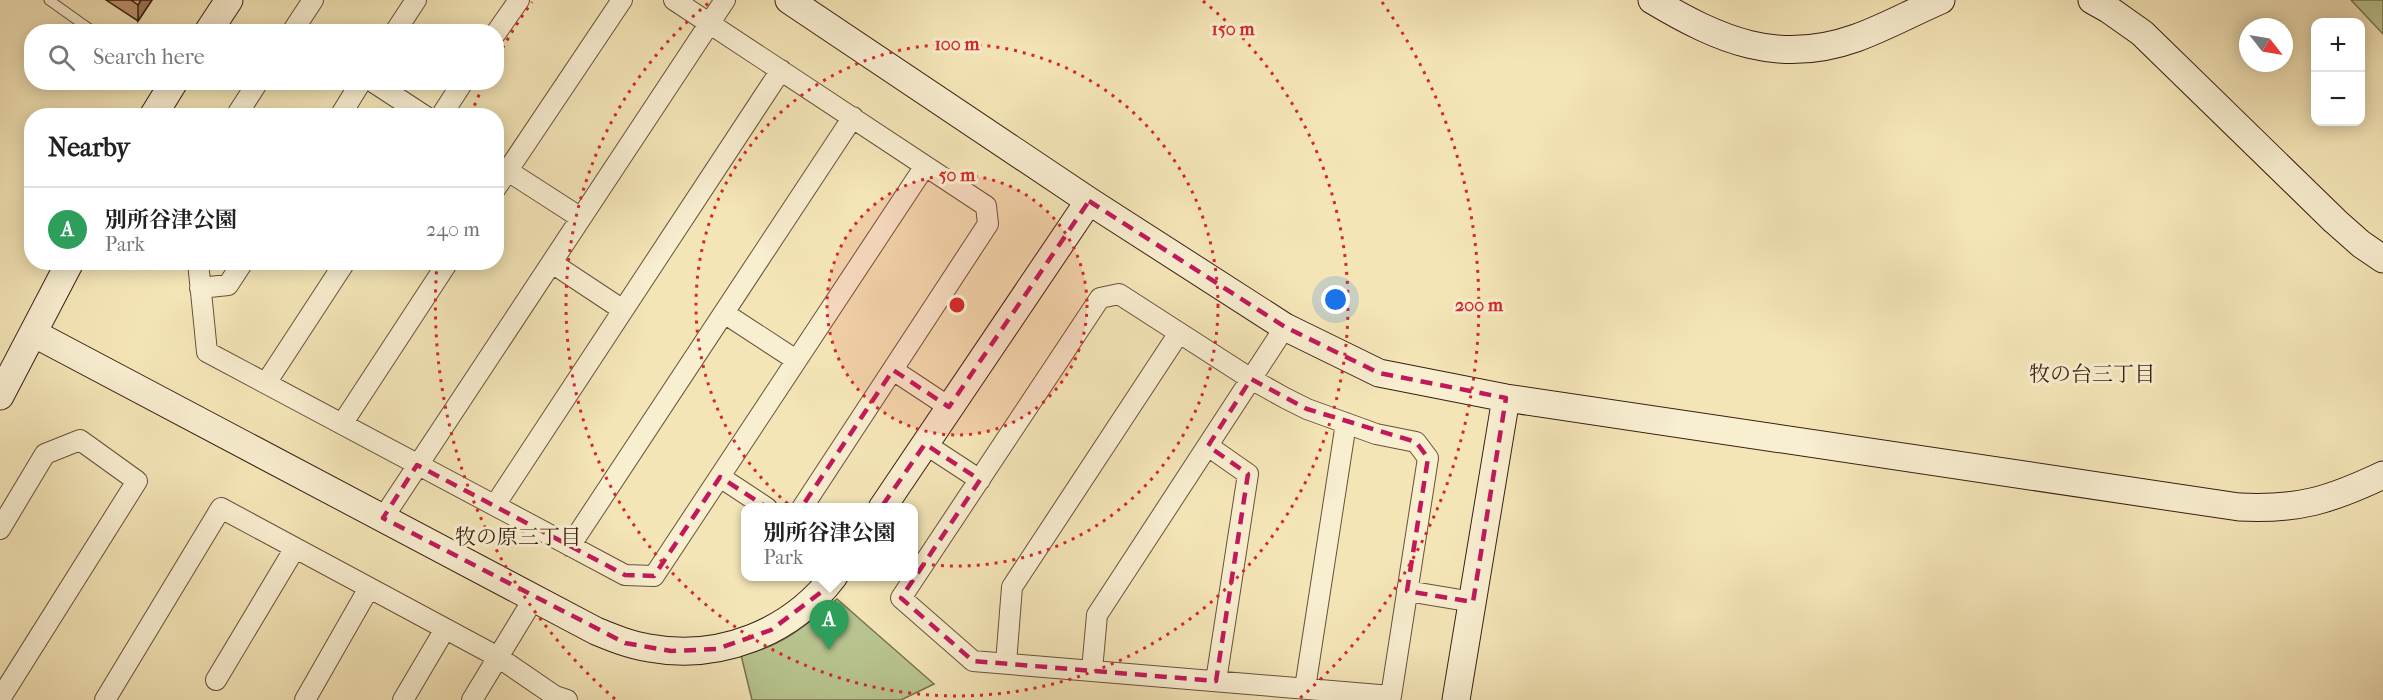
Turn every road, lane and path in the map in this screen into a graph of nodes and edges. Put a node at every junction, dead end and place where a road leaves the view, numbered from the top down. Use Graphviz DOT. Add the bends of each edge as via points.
graph roads {
  1 [pos="50,0"];
  2 [pos="229,0"];
  3 [pos="313,0"];
  4 [pos="416,0"];
  5 [pos="519,0"];
  6 [pos="621,0"];
  7 [pos="674,0"];
  8 [pos="725,0"];
  9 [pos="789,0"];
  10 [pos="1652,0"];
  11 [pos="1941,0"];
  12 [pos="2092,0"];
  13 [pos="710,23"];
  14 [pos="83,24"];
  15 [pos="213,24"];
  16 [pos="297,24"];
  17 [pos="400,24"];
  18 [pos="502,24"];
  19 [pos="781,70"];
  20 [pos="168,90"];
  21 [pos="253,90"];
  22 [pos="357,90"];
  23 [pos="385,90"];
  24 [pos="459,90"];
  25 [pos="158,108"];
  26 [pos="241,108"];
  27 [pos="345,108"];
  28 [pos="413,108"];
  29 [pos="446,108"];
  30 [pos="853,117"];
  31 [pos="925,166"];
  32 [pos="508,171"];
  33 [pos="504,177"];
  34 [pos="1089,201"];
  35 [pos="581,218"];
  36 [pos="2383,259"];
  37 [pos="552,263"];
  38 [pos="66,270"];
  39 [pos="199,270"];
  40 [pos="238,270"];
  41 [pos="340,270"];
  42 [pos="443,270"];
  43 [pos="200,288"];
  44 [pos="623,310"];
  45 [pos="724,313"];
  46 [pos="1285,327"];
  47 [pos="33,333"];
  48 [pos="1179,333"];
  49 [pos="796,360"];
  50 [pos="892,370"];
  51 [pos="1251,379"];
  52 [pos="266,383"];
  53 [pos="0,396"];
  54 [pos="1506,398"];
  55 [pos="949,407"];
  56 [pos="1346,423"];
  57 [pos="342,424"];
  58 [pos="925,444"];
  59 [pos="1208,446"];
  60 [pos="417,465"];
  61 [pos="2383,475"];
  62 [pos="720,477"];
  63 [pos="980,480"];
  64 [pos="761,503"];
  65 [pos="805,503"];
  66 [pos="885,503"];
  67 [pos="495,505"];
  68 [pos="383,518"];
  69 [pos="0,529"];
  70 [pos="570,546"];
  71 [pos="295,548"];
  72 [pos="918,573"];
  73 [pos="830,581"];
  74 [pos="912,581"];
  75 [pos="369,588"];
  76 [pos="1407,591"];
  77 [pos="534,598"];
  78 [pos="1473,602"];
  79 [pos="445,629"];
  80 [pos="498,657"];
  81 [pos="1006,663"];
  82 [pos="1092,670"];
  83 [pos="216,680"];
  84 [pos="1216,681"];
  85 [pos="1305,688"];
  86 [pos="544,695"];
  87 [pos="0,699"];
  88 [pos="105,700"];
  89 [pos="305,700"];
  90 [pos="404,700"];
  91 [pos="472,700"];
  92 [pos="567,700"];
  93 [pos="1456,700"];
  1 -- 14 [label="lane"];
  2 -- 15 [label="street"];
  3 -- 16 [label="street"];
  4 -- 17 [label="street"];
  5 -- 18 [label="street"];
  6 -- 32 [label="street"];
  7 -- 13 [label="street"];
  8 -- 13 [label="street"];
  9 -- 34 [label="street"];
  10 -- 11 [label="street" via="1740,44 1793,50 1856,38"];
  12 -- 36 [label="street" via="2142,33 2334,221"];
  13 -- 19 [label="street"];
  13 -- 35 [label="street"];
  19 -- 30 [label="street"];
  19 -- 44 [label="street"];
  20 -- 25 [label="street"];
  21 -- 26 [label="street"];
  22 -- 27 [label="street"];
  23 -- 28 [label="street"];
  24 -- 29 [label="street"];
  30 -- 31 [label="street"];
  30 -- 45 [label="street"];
  31 -- 49 [label="street"];
  31 -- 50 [label="street" via="986,206 988,224"];
  32 -- 33 [label="street"];
  32 -- 35 [label="street"];
  34 -- 46 [label="street"];
  34 -- 55 [label="street"];
  35 -- 37 [label="street"];
  37 -- 44 [label="street"];
  37 -- 60 [label="street"];
  38 -- 47 [label="street"];
  39 -- 43 [label="street"];
  40 -- 43 [label="street" via="228,285"];
  41 -- 52 [label="street"];
  42 -- 57 [label="street"];
  43 -- 52 [label="street" via="207,352"];
  44 -- 67 [label="street"];
  45 -- 49 [label="street"];
  45 -- 70 [label="street"];
  46 -- 51 [label="street"];
  46 -- 54 [label="street" via="1379,373"];
  47 -- 53 [label="street"];
  47 -- 68 [label="street"];
  48 -- 51 [label="street"];
  48 -- 63 [label="street" via="1119,294 1100,298"];
  48 -- 81 [label="street" via="1012,587"];
  49 -- 62 [label="street"];
  50 -- 55 [label="street"];
  50 -- 65 [label="street"];
  51 -- 56 [label="street" via="1307,409"];
  51 -- 59 [label="street"];
  52 -- 57 [label="street"];
  54 -- 61 [label="street" via="2239,507 2266,508 2327,500"];
  54 -- 78 [label="street"];
  55 -- 58 [label="street"];
  56 -- 76 [label="street" via="1416,442 1428,458"];
  56 -- 85 [label="street"];
  57 -- 60 [label="street"];
  58 -- 63 [label="street"];
  58 -- 66 [label="street"];
  59 -- 82 [label="street" via="1096,615"];
  59 -- 84 [label="street" via="1248,474"];
  60 -- 67 [label="street"];
  60 -- 68 [label="street"];
  62 -- 64 [label="street"];
  62 -- 70 [label="street" via="654,576 625,574"];
  63 -- 72 [label="street"];
  67 -- 70 [label="street"];
  68 -- 77 [label="street"];
  69 -- 87 [label="street" via="45,454 80,440 137,481"];
  71 -- 75 [label="street"];
  71 -- 83 [label="street"];
  71 -- 88 [label="street" via="221,508"];
  73 -- 77 [label="street" via="799,612 771,630 741,643 693,651 625,643"];
  74 -- 81 [label="street" via="901,598 973,661"];
  75 -- 79 [label="street"];
  75 -- 89 [label="street"];
  76 -- 78 [label="street"];
  76 -- 85 [label="street" via="1391,696"];
  77 -- 80 [label="street"];
  78 -- 93 [label="street"];
  79 -- 80 [label="street"];
  79 -- 90 [label="street"];
  80 -- 86 [label="street"];
  80 -- 91 [label="street"];
  81 -- 82 [label="street"];
  82 -- 84 [label="street"];
  84 -- 85 [label="street"];
  86 -- 92 [label="street"];
}
